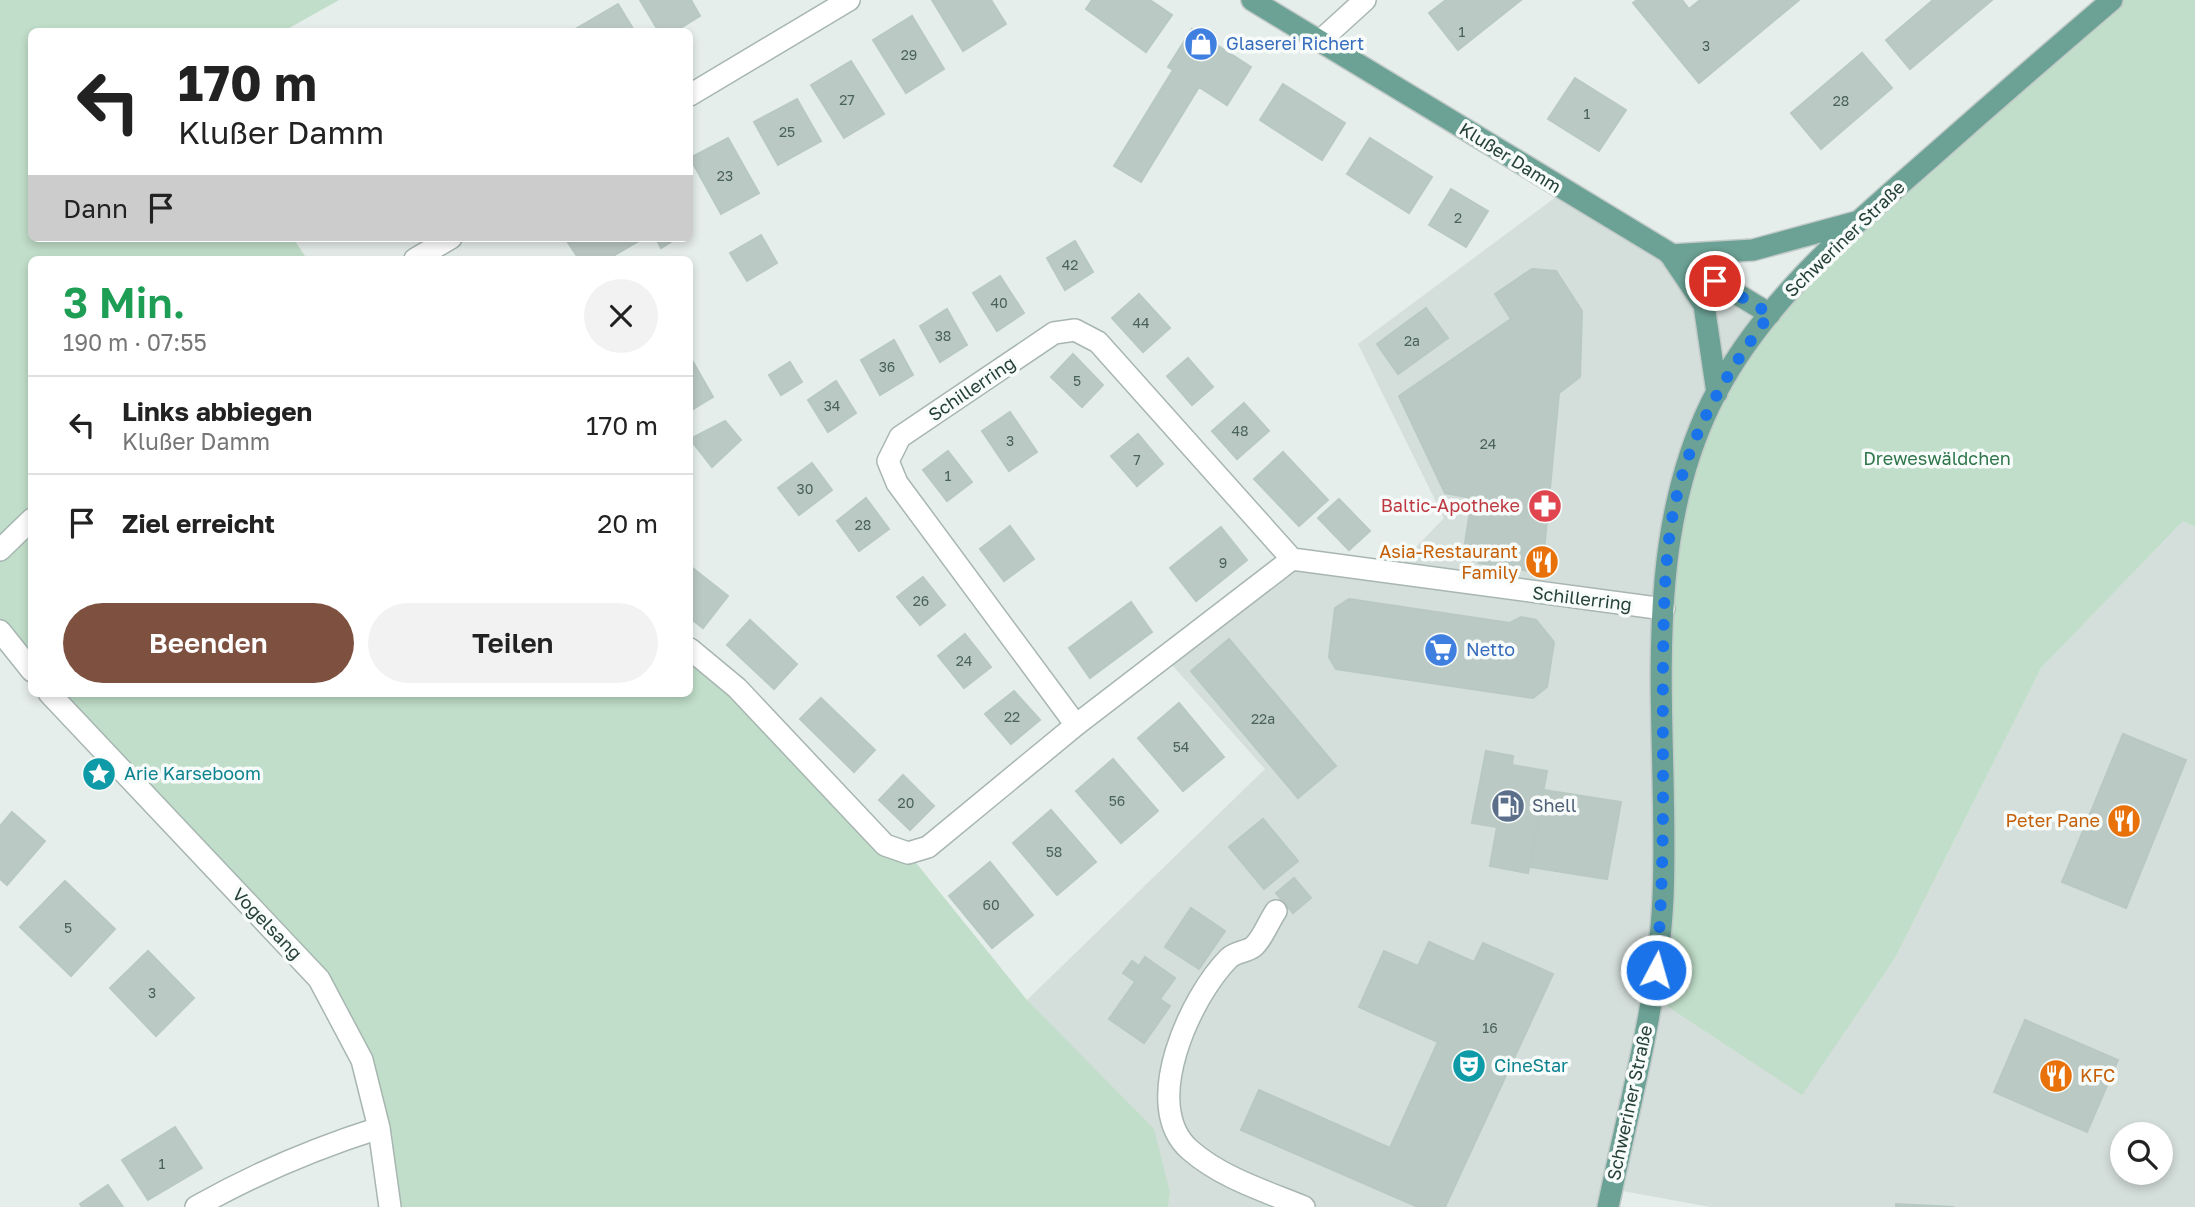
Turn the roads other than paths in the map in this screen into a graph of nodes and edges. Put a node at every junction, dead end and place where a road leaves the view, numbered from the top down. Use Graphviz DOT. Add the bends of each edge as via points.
graph roads {
  1 [pos="849,0"];
  2 [pos="1252,0"];
  3 [pos="1365,0"];
  4 [pos="2112,0"];
  5 [pos="1320,41"];
  6 [pos="693,93"];
  7 [pos="1858,222"];
  8 [pos="443,242"];
  9 [pos="1671,255"];
  10 [pos="420,256"];
  11 [pos="1770,314"];
  12 [pos="1717,393"];
  13 [pos="28,523"];
  14 [pos="0,550"];
  15 [pos="1292,559"];
  16 [pos="1664,609"];
  17 [pos="0,631"];
  18 [pos="693,651"];
  19 [pos="28,666"];
  20 [pos="53,697"];
  21 [pos="1076,725"];
  22 [pos="1276,911"];
  23 [pos="379,1128"];
  24 [pos="196,1207"];
  25 [pos="390,1207"];
  26 [pos="1304,1207"];
  27 [pos="1608,1207"];
  1 -- 6 [label="street"];
  2 -- 5 [label="main road, Klußer Damm"];
  3 -- 5 [label="street"];
  4 -- 7 [label="main road, Schweriner Straße"];
  5 -- 9 [label="main road, Klußer Damm"];
  7 -- 9 [label="main road" via="1753,250"];
  7 -- 11 [label="main road, Schweriner Straße"];
  8 -- 10 [label="street"];
  9 -- 11 [label="main road, Klußer Damm"];
  9 -- 12 [label="main road" via="1703,305"];
  11 -- 12 [label="main road, Schweriner Straße"];
  12 -- 16 [label="main road, Schweriner Straße" via="1679,487"];
  13 -- 14 [label="street"];
  15 -- 16 [label="street, Schillerring"];
  15 -- 21 [label="street"];
  15 -- 21 [label="street, Schillerring" via="1098,342 1075,330 1055,333 900,438 888,461 897,483"];
  16 -- 27 [label="main road, Schweriner Straße" via="1663,899 1653,993"];
  17 -- 19 [label="street"];
  18 -- 21 [label="street" via="737,688 885,845 908,853 929,847"];
  20 -- 23 [label="street, Vogelsang" via="319,979 362,1060"];
  22 -- 26 [label="street" via="1254,947 1230,957 1187,1019 1173,1055 1171,1123 1188,1149 1226,1174"];
  23 -- 24 [label="street" via="314,1151"];
  23 -- 25 [label="street, Vogelsang"];
}
